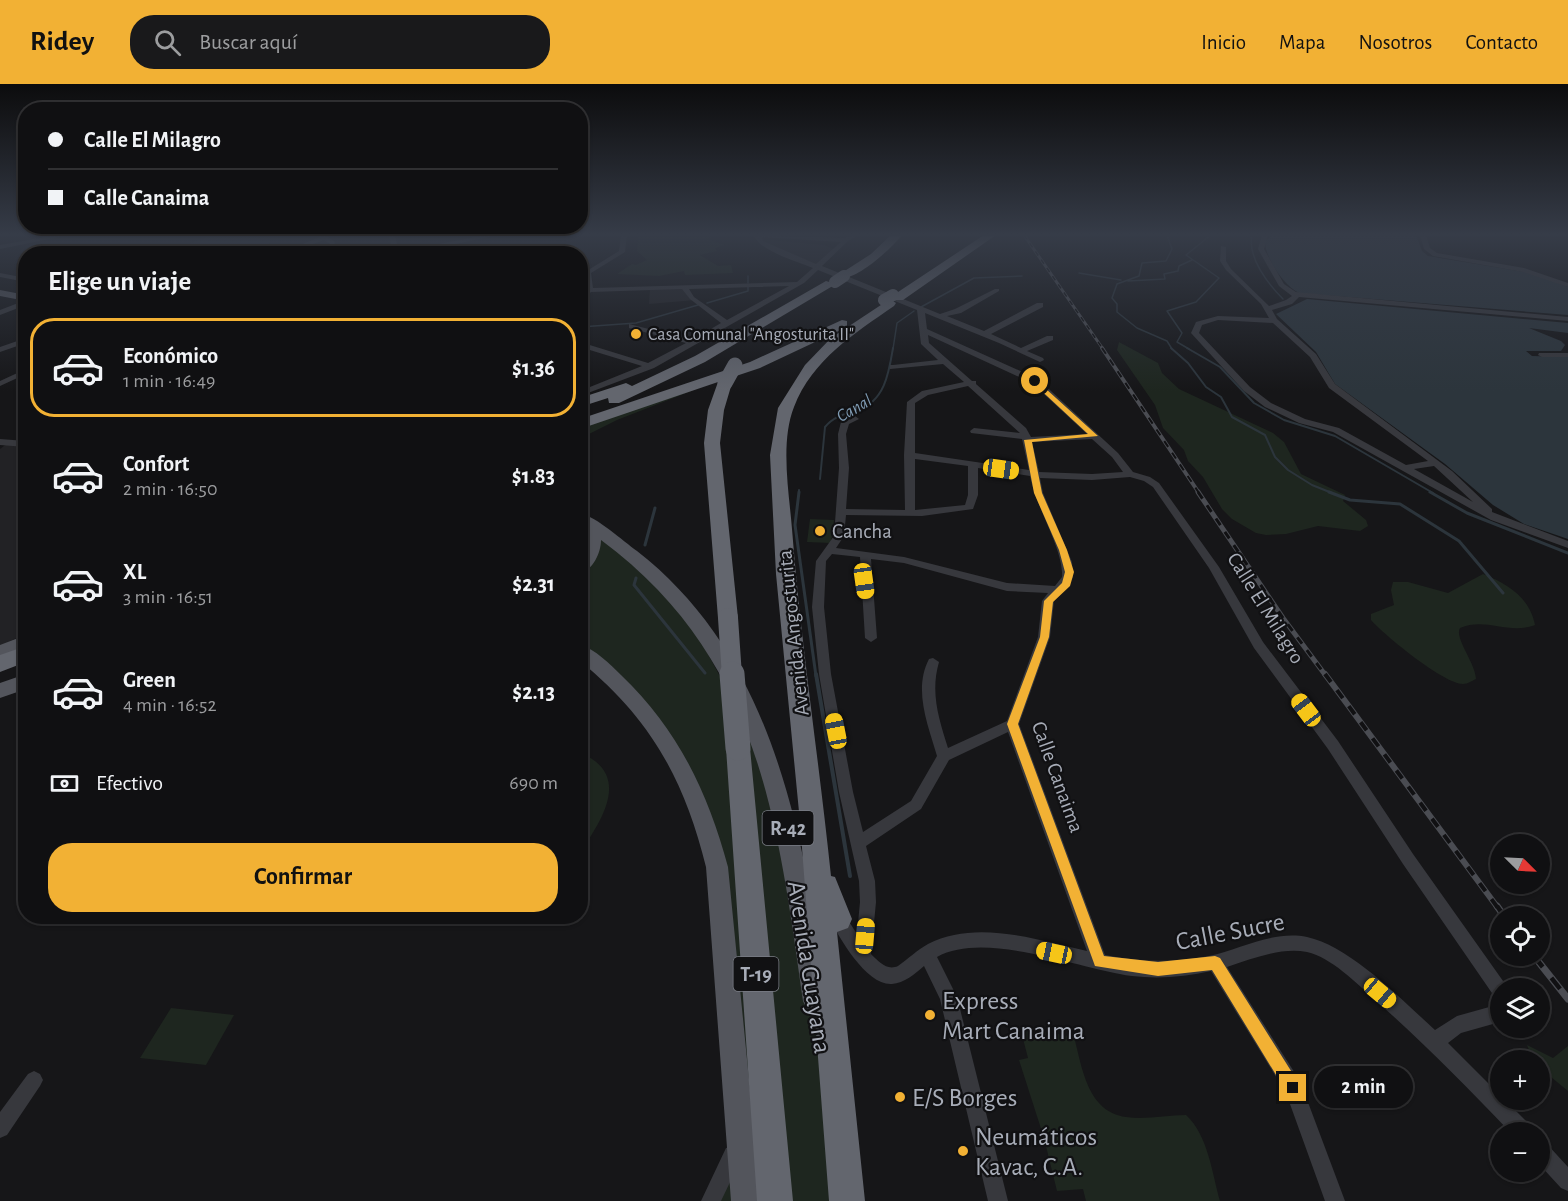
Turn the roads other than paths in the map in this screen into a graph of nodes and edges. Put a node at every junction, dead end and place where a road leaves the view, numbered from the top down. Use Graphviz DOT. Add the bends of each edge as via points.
graph roads {
  1 [pos="680,287"];
  2 [pos="684,287"];
  3 [pos="792,287"];
  4 [pos="826,287"];
  5 [pos="828,287"];
  6 [pos="862,287"];
  7 [pos="912,287"];
  8 [pos="1246,287"];
  9 [pos="1283,287"];
  10 [pos="589,290"];
  11 [pos="997,290"];
  12 [pos="0,293"];
  13 [pos="1297,295"];
  14 [pos="18,298"];
  15 [pos="892,299"];
  16 [pos="18,304"];
  17 [pos="1040,305"];
  18 [pos="1268,309"];
  19 [pos="922,310"];
  20 [pos="0,313"];
  21 [pos="936,315"];
  22 [pos="1568,319"];
  23 [pos="1276,321"];
  24 [pos="727,324"];
  25 [pos="632,326"];
  26 [pos="923,330"];
  27 [pos="985,334"];
  28 [pos="1050,338"];
  29 [pos="18,343"];
  30 [pos="694,343"];
  31 [pos="753,343"];
  32 [pos="588,346"];
  33 [pos="0,350"];
  34 [pos="1022,350"];
  35 [pos="1542,355"];
  36 [pos="1568,355"];
  37 [pos="1040,360"];
  38 [pos="946,361"];
  39 [pos="738,364"];
  40 [pos="689,365"];
  41 [pos="651,366"];
  42 [pos="893,367"];
  43 [pos="18,375"];
  44 [pos="973,383"];
  45 [pos="0,384"];
  46 [pos="588,388"];
  47 [pos="594,390"];
  48 [pos="588,392"];
  49 [pos="588,400"];
  50 [pos="588,411"];
  51 [pos="855,419"];
  52 [pos="588,421"];
  53 [pos="974,431"];
  54 [pos="588,434"];
  55 [pos="1094,436"];
  56 [pos="1027,438"];
  57 [pos="0,442"];
  58 [pos="18,443"];
  59 [pos="909,455"];
  60 [pos="1436,463"];
  61 [pos="973,465"];
  62 [pos="1404,468"];
  63 [pos="1034,474"];
  64 [pos="1130,474"];
  65 [pos="841,512"];
  66 [pos="910,513"];
  67 [pos="1495,518"];
  68 [pos="588,523"];
  69 [pos="588,528"];
  70 [pos="1568,545"];
  71 [pos="830,550"];
  72 [pos="865,555"];
  73 [pos="588,559"];
  74 [pos="1059,590"];
  75 [pos="871,638"];
  76 [pos="18,644"];
  77 [pos="0,652"];
  78 [pos="18,656"];
  79 [pos="588,658"];
  80 [pos="933,662"];
  81 [pos="0,664"];
  82 [pos="18,668"];
  83 [pos="0,676"];
  84 [pos="18,684"];
  85 [pos="0,691"];
  86 [pos="1012,724"];
  87 [pos="944,756"];
  88 [pos="859,843"];
  89 [pos="816,855"];
  90 [pos="838,919"];
  91 [pos="927,954"];
  92 [pos="863,955"];
  93 [pos="1100,962"];
  94 [pos="1215,963"];
  95 [pos="1492,978"];
  96 [pos="1490,1016"];
  97 [pos="1434,1042"];
  98 [pos="34,1080"];
  99 [pos="738,1112"];
  100 [pos="1513,1122"];
  101 [pos="0,1128"];
  102 [pos="1550,1162"];
  103 [pos="1568,1181"];
  104 [pos="711,1201"];
  105 [pos="746,1201"];
  106 [pos="775,1201"];
  107 [pos="847,1201"];
  108 [pos="998,1201"];
  109 [pos="1335,1201"];
  1 -- 10 [label="street"];
  2 -- 24 [label="street" via="692,298"];
  3 -- 24 [label="street"];
  4 -- 40 [label="highway"];
  5 -- 31 [label="highway" via="783,316"];
  6 -- 19 [label="street"];
  7 -- 15 [label="highway, Avenida Angosturita"];
  8 -- 18 [label="street"];
  9 -- 13 [label="street"];
  11 -- 21 [label="street" via="954,313"];
  12 -- 14 [label="main road"];
  13 -- 18 [label="street" via="1289,303"];
  13 -- 22 [label="street"];
  15 -- 39 [label="highway" via="816,338"];
  15 -- 89 [label="highway, Avenida Angosturita" via="817,359 792,395 779,438 783,542"];
  16 -- 20 [label="street"];
  17 -- 27 [label="street"];
  18 -- 23 [label="street"];
  19 -- 21 [label="street"];
  19 -- 26 [label="street"];
  21 -- 27 [label="street"];
  23 -- 60 [label="street" via="1313,356 1332,386"];
  23 -- 62 [label="street" via="1210,319 1199,324 1195,333 1260,400 1294,418 1336,430"];
  24 -- 30 [label="street"];
  25 -- 30 [label="street"];
  26 -- 38 [label="street" via="926,344"];
  26 -- 55 [label="street, Calle El Milagro" via="1035,381"];
  27 -- 34 [label="street"];
  28 -- 34 [label="street"];
  29 -- 33 [label="street"];
  30 -- 41 [label="street"];
  32 -- 41 [label="street"];
  34 -- 37 [label="street"];
  35 -- 36 [label="street"];
  38 -- 42 [label="street"];
  38 -- 44 [label="street"];
  39 -- 52 [label="highway"];
  39 -- 54 [label="highway"];
  39 -- 106 [label="highway, T-19, bridge" via="725,383 716,410 712,443"];
  40 -- 49 [label="highway"];
  40 -- 50 [label="highway"];
  41 -- 47 [label="street"];
  43 -- 45 [label="street"];
  44 -- 56 [label="street"];
  44 -- 59 [label="street" via="913,399 909,407"];
  46 -- 47 [label="street"];
  47 -- 48 [label="street"];
  51 -- 65 [label="street" via="845,422 842,434"];
  53 -- 56 [label="street"];
  55 -- 56 [label="street"];
  55 -- 64 [label="street, Calle El Milagro"];
  56 -- 63 [label="street, Calle Canaima"];
  57 -- 58 [label="street"];
  59 -- 61 [label="street"];
  59 -- 66 [label="street"];
  60 -- 62 [label="street"];
  60 -- 67 [label="street"];
  61 -- 63 [label="street"];
  61 -- 66 [label="street" via="969,507"];
  62 -- 67 [label="street"];
  63 -- 64 [label="street"];
  63 -- 74 [label="street, Calle Canaima" via="1069,572 1067,584"];
  64 -- 95 [label="street, Calle El Milagro" via="1156,485 1186,525 1219,574 1258,645 1334,745"];
  65 -- 66 [label="street"];
  65 -- 71 [label="street" via="839,536"];
  67 -- 70 [label="street"];
  68 -- 107 [label="main road, Avenida Guayana / R-42" via="644,566 680,602 730,674 761,736 788,830"];
  69 -- 73 [label="main road" via="595,541"];
  71 -- 72 [label="street"];
  71 -- 88 [label="street" via="820,566 820,633 846,792"];
  72 -- 74 [label="street" via="904,560 994,585"];
  72 -- 75 [label="street"];
  74 -- 86 [label="street, Calle Canaima" via="1048,601 1044,637"];
  76 -- 77 [label="main road"];
  78 -- 81 [label="highway"];
  79 -- 99 [label="main road" via="623,687 665,735 688,776 705,820 717,867"];
  80 -- 87 [label="street" via="926,678 927,698"];
  82 -- 83 [label="highway"];
  84 -- 85 [label="main road"];
  86 -- 87 [label="street"];
  86 -- 93 [label="street, Calle Canaima"];
  87 -- 88 [label="street" via="916,805"];
  88 -- 92 [label="street" via="868,902"];
  89 -- 90 [label="highway"];
  89 -- 107 [label="highway, Avenida Angosturita"];
  90 -- 92 [label="street, Calle Sucre"];
  91 -- 92 [label="street, Calle Sucre" via="894,976 878,972"];
  91 -- 93 [label="street, Calle Sucre" via="947,945 977,940"];
  91 -- 108 [label="street" via="948,997"];
  93 -- 94 [label="street, Calle Sucre" via="1158,969"];
  94 -- 97 [label="street, Calle Sucre" via="1276,945 1310,946 1334,956"];
  94 -- 109 [label="street" via="1293,1088"];
  96 -- 97 [label="street" via="1457,1025"];
  97 -- 100 [label="street"];
  98 -- 101 [label="street"];
  99 -- 104 [label="street" via="732,1158"];
  99 -- 105 [label="main road"];
  102 -- 103 [label="street"];
}
